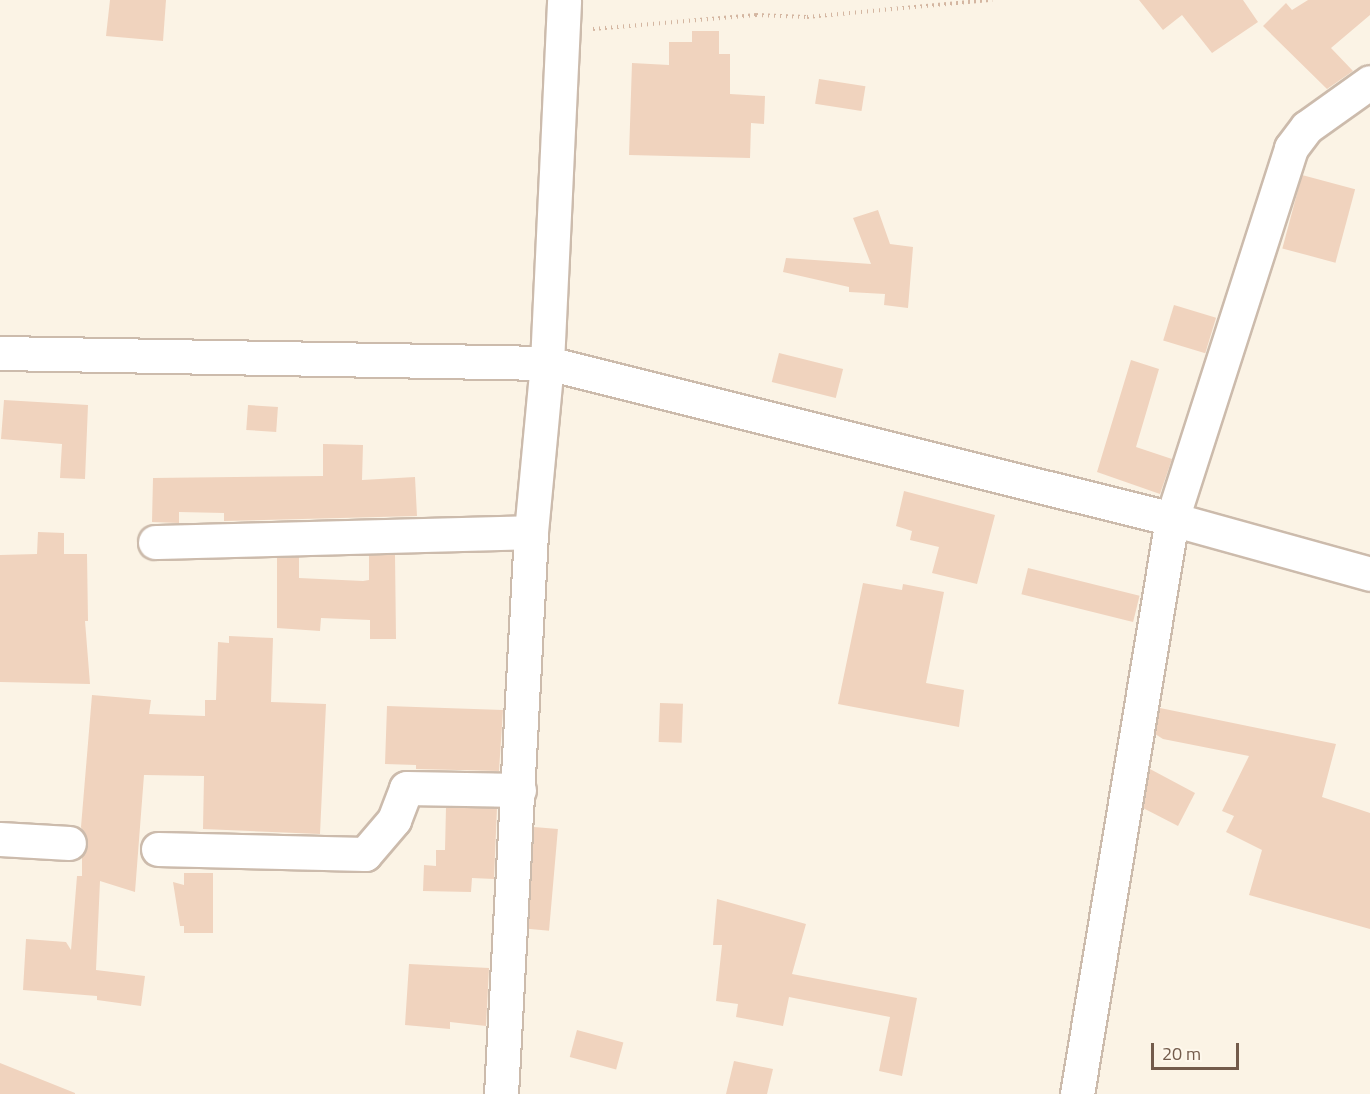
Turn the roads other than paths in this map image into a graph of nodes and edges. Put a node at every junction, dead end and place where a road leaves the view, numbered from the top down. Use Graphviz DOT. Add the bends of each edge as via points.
graph roads {
  1 [pos="563,16"];
  2 [pos="1370,82"];
  3 [pos="0,353"];
  4 [pos="548,363"];
  5 [pos="1172,519"];
  6 [pos="531,532"];
  7 [pos="155,542"];
  8 [pos="1370,574"];
  9 [pos="519,790"];
  10 [pos="0,838"];
  11 [pos="69,843"];
  12 [pos="158,849"];
  13 [pos="501,1094"];
  14 [pos="1077,1094"];
  1 -- 4 [label="street"];
  2 -- 5 [label="street" via="1306,128 1291,148"];
  3 -- 4 [label="street"];
  4 -- 5 [label="street"];
  4 -- 6 [label="street"];
  5 -- 8 [label="street"];
  5 -- 14 [label="street"];
  6 -- 7 [label="street"];
  6 -- 9 [label="street"];
  9 -- 12 [label="street" via="406,788 394,820 365,854"];
  9 -- 13 [label="street"];
  10 -- 11 [label="street"];
}
